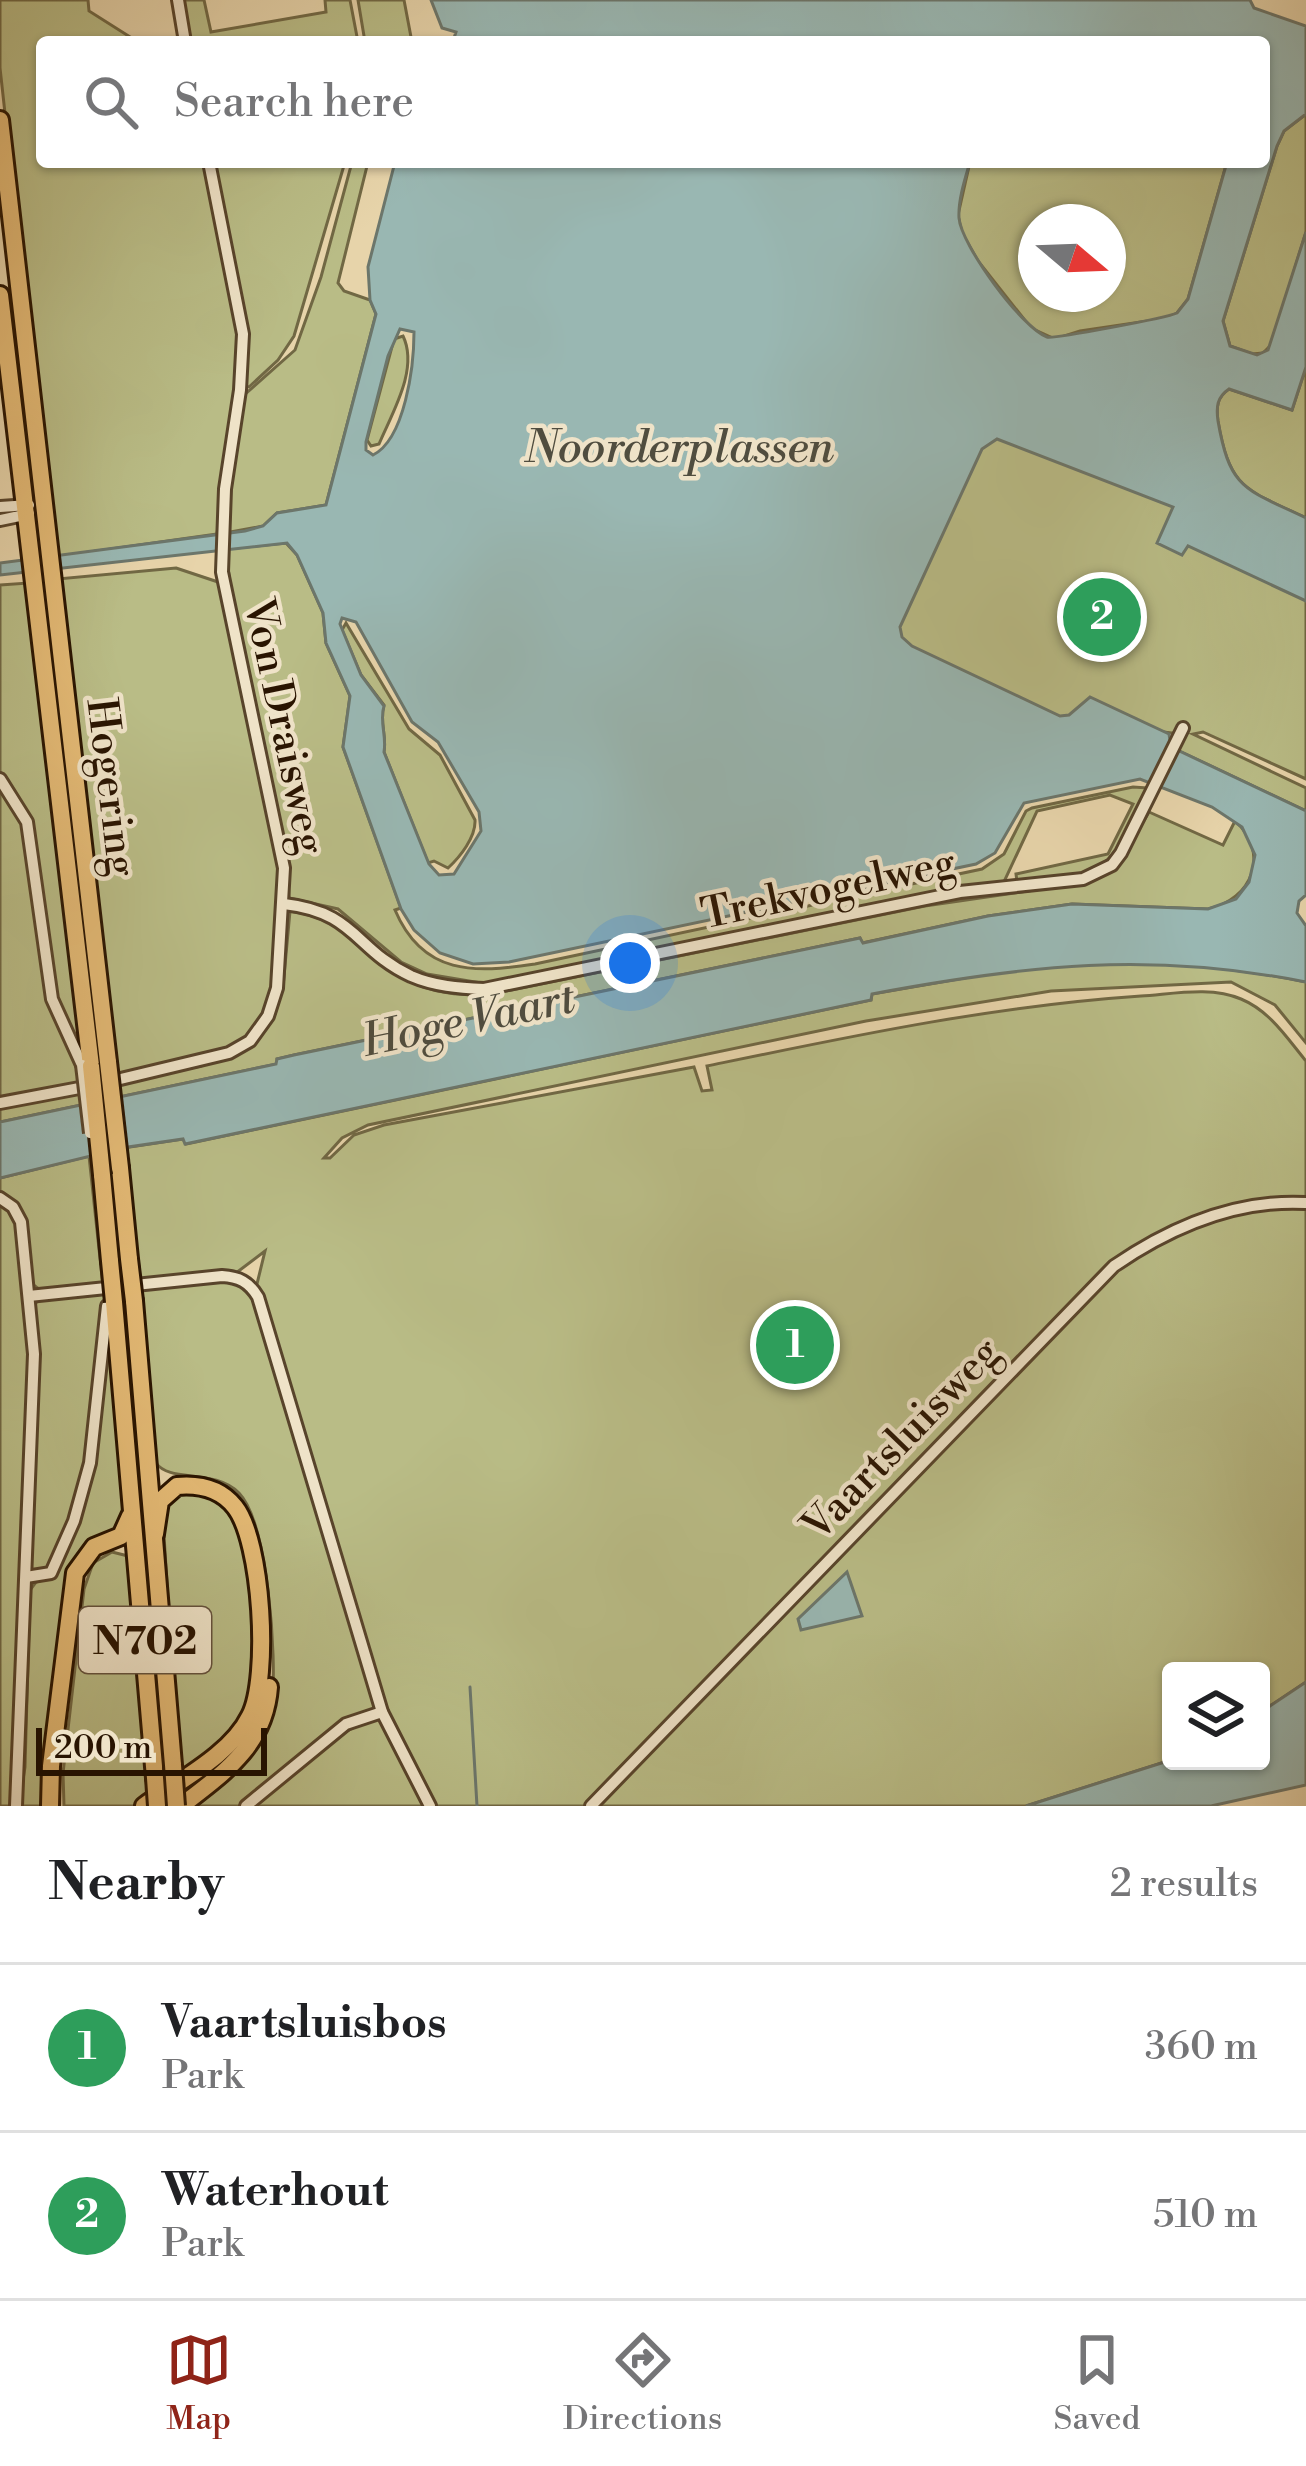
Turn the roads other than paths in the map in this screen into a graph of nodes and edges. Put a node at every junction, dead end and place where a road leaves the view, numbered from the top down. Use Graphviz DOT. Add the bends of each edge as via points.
graph roads {
  1 [pos="178,0"];
  2 [pos="184,36"];
  3 [pos="0,120"];
  4 [pos="210,168"];
  5 [pos="0,295"];
  6 [pos="0,507"];
  7 [pos="31,510"];
  8 [pos="0,520"];
  9 [pos="1183,728"];
  10 [pos="0,779"];
  11 [pos="284,904"];
  12 [pos="94,1064"];
  13 [pos="0,1103"];
  14 [pos="0,1198"];
  15 [pos="1306,1203"];
  16 [pos="114,1261"];
  17 [pos="28,1296"];
  18 [pos="111,1302"];
  19 [pos="149,1465"];
  20 [pos="133,1503"];
  21 [pos="155,1534"];
  22 [pos="137,1557"];
  23 [pos="26,1577"];
  24 [pos="382,1712"];
  25 [pos="16,1806"];
  26 [pos="50,1806"];
  27 [pos="60,1806"];
  28 [pos="145,1806"];
  29 [pos="157,1806"];
  30 [pos="179,1806"];
  31 [pos="246,1806"];
  32 [pos="430,1806"];
  33 [pos="591,1806"];
  1 -- 2 [label="street"];
  3 -- 7 [label="highway, Hogering / N702"];
  4 -- 11 [label="street, Von Draisweg" via="243,334 222,527 224,586 277,824"];
  5 -- 7 [label="highway, Hogering / N702"];
  6 -- 7 [label="street"];
  7 -- 8 [label="street"];
  7 -- 12 [label="highway, Hogering / N702"];
  9 -- 11 [label="street, Trekvogelweg" via="1121,853 1083,879 960,892 484,989 410,975 336,917"];
  10 -- 12 [label="street" via="27,822 52,999"];
  11 -- 13 [label="street, Von Draisweg" via="278,988 250,1041 186,1065"];
  12 -- 16 [label="highway, Hogering / N702, bridge" via="98,1176"];
  12 -- 16 [label="highway, Hogering / N702, bridge" via="120,1168"];
  14 -- 17 [label="street" via="20,1216"];
  15 -- 33 [label="street, Vaartsluisweg" via="1208,1217 1114,1266"];
  16 -- 18 [label="highway, Hogering / N702, bridge"];
  16 -- 19 [label="highway, Hogering / N702, bridge" via="134,1301"];
  17 -- 23 [label="street" via="34,1354"];
  17 -- 24 [label="street" via="223,1276 250,1286"];
  18 -- 20 [label="highway, Hogering / N702"];
  18 -- 23 [label="street" via="84,1489 54,1569"];
  19 -- 21 [label="highway, Hogering / N702"];
  19 -- 30 [label="highway" via="165,1477 212,1480 238,1497 257,1534 265,1597 268,1689 260,1727 239,1760"];
  20 -- 22 [label="highway, N702"];
  20 -- 26 [label="highway" via="122,1536 94,1547 75,1573"];
  21 -- 28 [label="highway" via="160,1501 176,1486 209,1488 237,1509 253,1558 260,1682 237,1736"];
  21 -- 30 [label="highway, N702, bridge"];
  22 -- 27 [label="highway" via="110,1550 84,1576"];
  22 -- 29 [label="highway, N702, bridge"];
  23 -- 25 [label="street"];
  24 -- 31 [label="street" via="346,1724"];
  24 -- 32 [label="street"];
}
